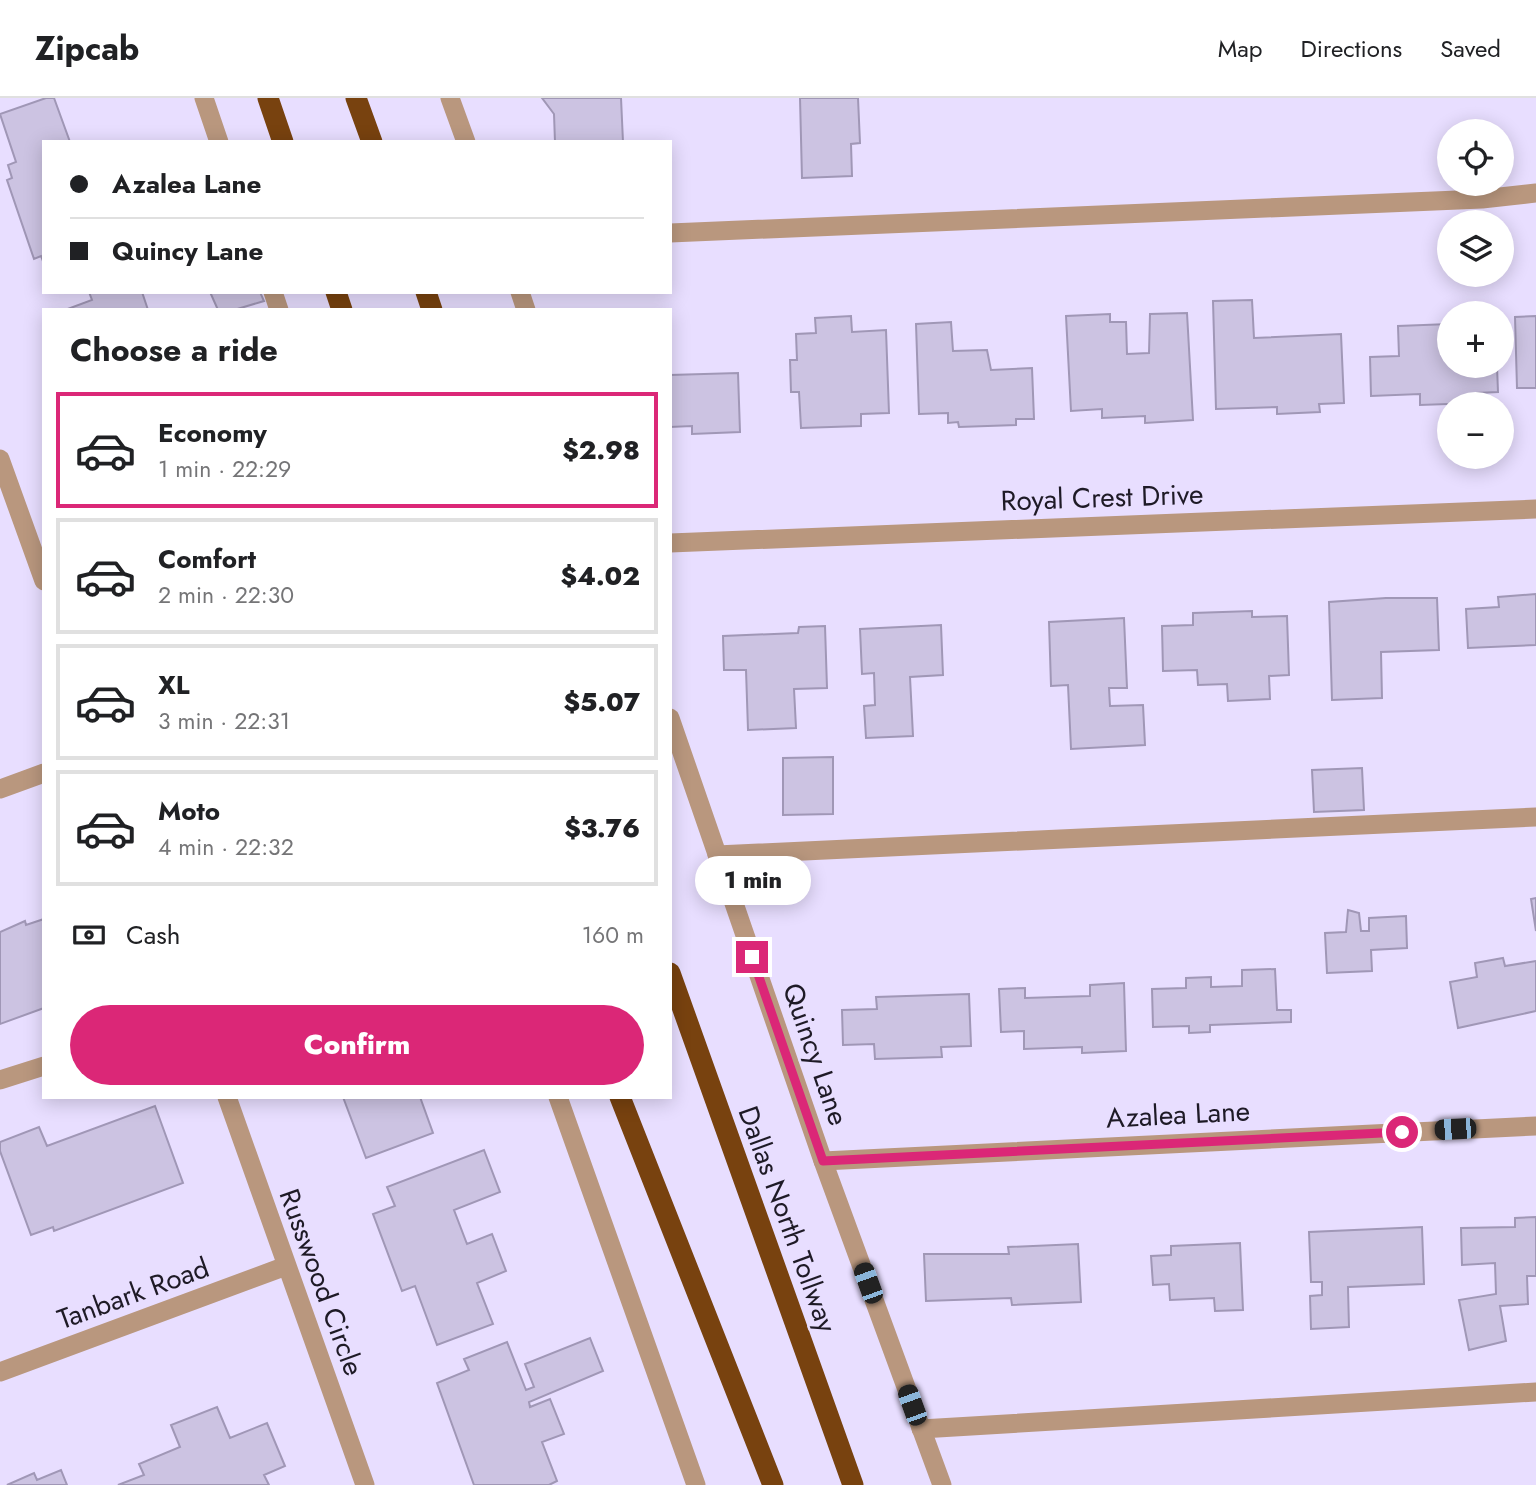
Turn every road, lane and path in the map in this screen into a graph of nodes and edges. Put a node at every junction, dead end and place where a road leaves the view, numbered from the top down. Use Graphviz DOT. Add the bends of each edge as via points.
graph roads {
  1 [pos="204,98"];
  2 [pos="268,98"];
  3 [pos="356,98"];
  4 [pos="450,98"];
  5 [pos="218,140"];
  6 [pos="282,140"];
  7 [pos="371,140"];
  8 [pos="465,140"];
  9 [pos="1536,193"];
  10 [pos="672,233"];
  11 [pos="0,459"];
  12 [pos="6,495"];
  13 [pos="1536,509"];
  14 [pos="672,543"];
  15 [pos="42,576"];
  16 [pos="672,724"];
  17 [pos="42,774"];
  18 [pos="0,789"];
  19 [pos="1536,817"];
  20 [pos="717,855"];
  21 [pos="672,979"];
  22 [pos="42,1067"];
  23 [pos="0,1080"];
  24 [pos="228,1099"];
  25 [pos="559,1099"];
  26 [pos="621,1099"];
  27 [pos="1536,1126"];
  28 [pos="823,1161"];
  29 [pos="286,1266"];
  30 [pos="0,1372"];
  31 [pos="1536,1392"];
  32 [pos="921,1429"];
  33 [pos="365,1485"];
  34 [pos="696,1485"];
  35 [pos="773,1485"];
  36 [pos="853,1485"];
  37 [pos="942,1485"];
  1 -- 5 [label="street"];
  2 -- 6 [label="highway"];
  3 -- 7 [label="highway"];
  4 -- 8 [label="street"];
  9 -- 10 [label="street" via="1468,200"];
  11 -- 12 [label="street"];
  12 -- 15 [label="street"];
  13 -- 14 [label="street, Royal Crest Drive"];
  16 -- 20 [label="street, Quincy Lane"];
  17 -- 18 [label="street"];
  19 -- 20 [label="street"];
  20 -- 28 [label="street, Quincy Lane"];
  21 -- 36 [label="highway, Dallas North Tollway"];
  22 -- 23 [label="street"];
  24 -- 29 [label="street, Russwood Circle"];
  25 -- 34 [label="street"];
  26 -- 35 [label="highway"];
  27 -- 28 [label="street, Azalea Lane"];
  28 -- 32 [label="street, Quincy Lane"];
  29 -- 30 [label="street, Tanbark Road"];
  29 -- 33 [label="street, Russwood Circle"];
  31 -- 32 [label="street"];
  32 -- 37 [label="street, Quincy Lane"];
}
